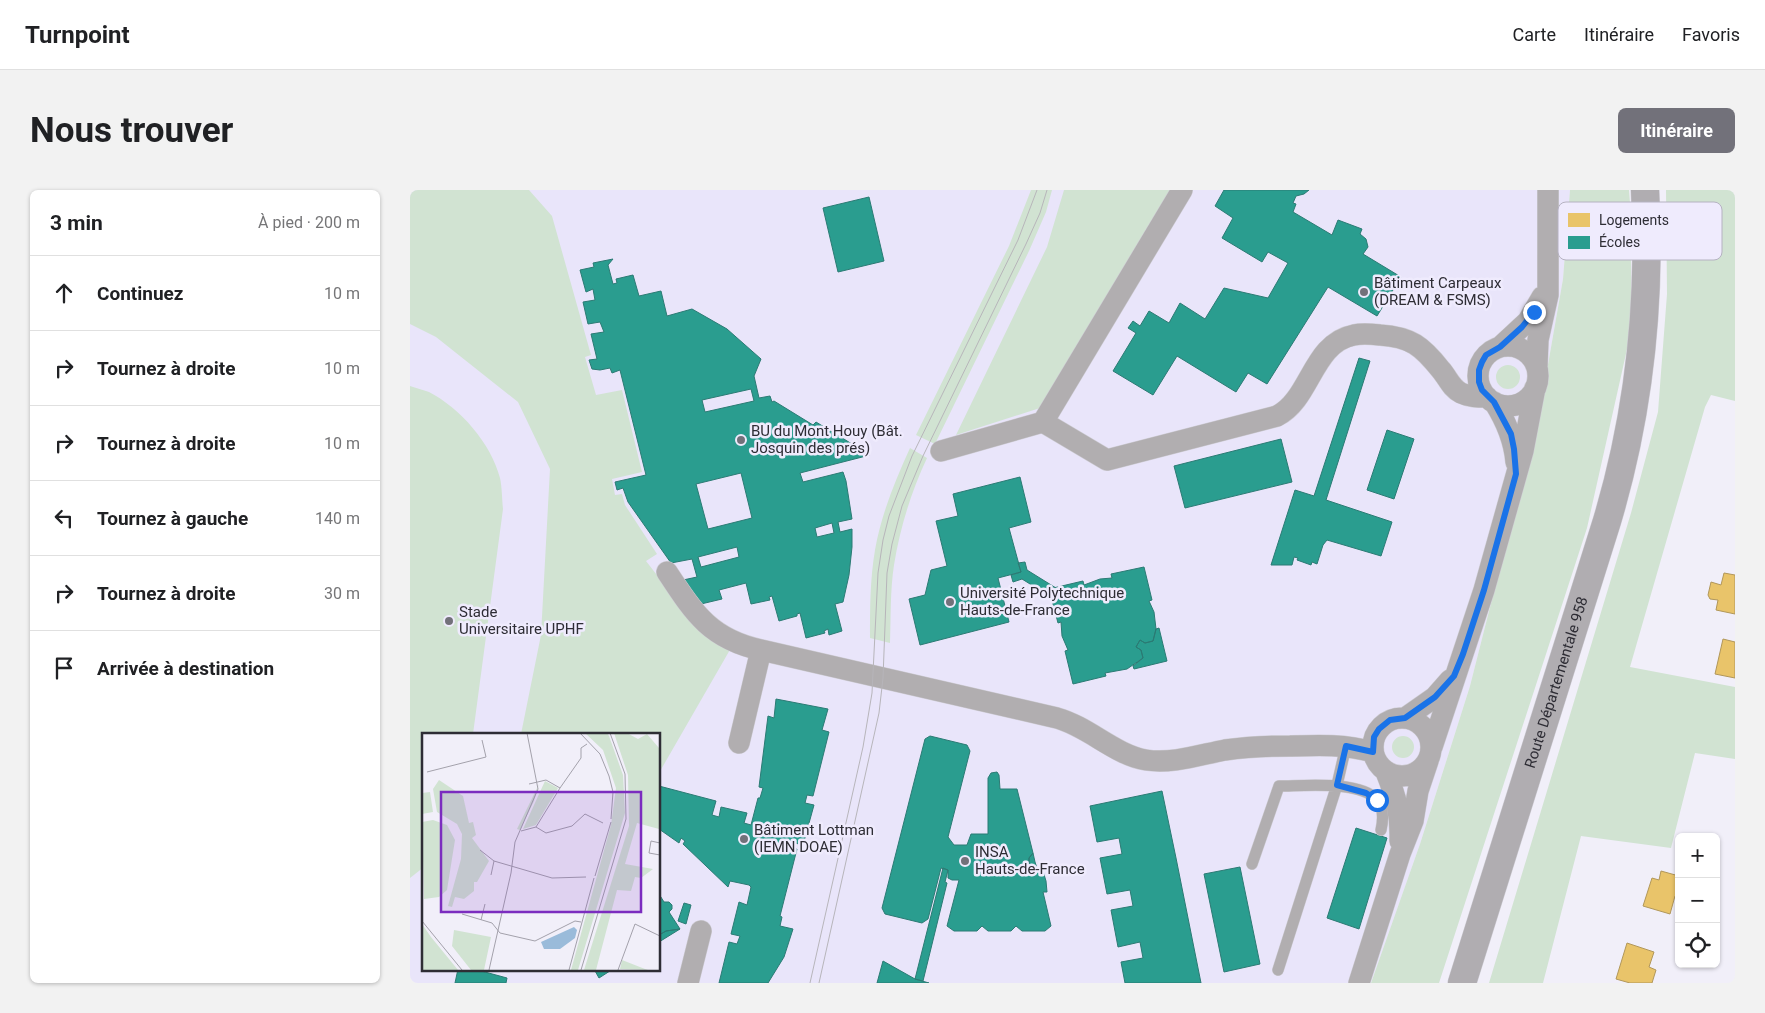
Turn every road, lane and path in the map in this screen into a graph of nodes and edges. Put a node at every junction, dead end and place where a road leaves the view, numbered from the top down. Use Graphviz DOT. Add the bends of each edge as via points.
graph roads {
  1 [pos="1182,190"];
  2 [pos="1548,190"];
  3 [pos="1647,260"];
  4 [pos="1549,278"];
  5 [pos="1500,347"];
  6 [pos="1536,366"];
  7 [pos="1535,388"];
  8 [pos="1490,399"];
  9 [pos="1043,422"];
  10 [pos="941,451"];
  11 [pos="1516,474"];
  12 [pos="667,572"];
  13 [pos="761,650"];
  14 [pos="1454,676"];
  15 [pos="1405,718"];
  16 [pos="739,743"];
  17 [pos="1346,746"];
  18 [pos="1373,752"];
  19 [pos="1430,754"];
  20 [pos="1386,772"];
  21 [pos="1337,785"];
  22 [pos="1381,830"];
  23 [pos="1400,854"];
  24 [pos="1252,864"];
  25 [pos="701,931"];
  26 [pos="1278,970"];
  27 [pos="688,983"];
  28 [pos="1360,983"];
  29 [pos="1462,983"];
  1 -- 9 [label="street"];
  2 -- 4 [label="street"];
  3 -- 29 [label="main road, Route Départementale 958" via="1639,378 1612,504"];
  4 -- 5 [label="street" via="1528,321"];
  4 -- 6 [label="street" via="1548,302 1538,340"];
  5 -- 6 [label="street" via="1524,350"];
  5 -- 8 [label="street" via="1486,355 1479,370 1482,390"];
  6 -- 7 [label="street"];
  7 -- 8 [label="street" via="1520,403 1507,406"];
  7 -- 11 [label="street"];
  8 -- 9 [label="street" via="1458,392 1414,343 1396,336 1370,334 1352,335 1334,344 1291,407 1277,416 1107,460"];
  8 -- 11 [label="street" via="1511,434"];
  9 -- 10 [label="street"];
  11 -- 14 [label="street" via="1484,590"];
  12 -- 13 [label="street" via="694,613 708,625 736,643"];
  13 -- 16 [label="street"];
  13 -- 17 [label="street" via="1057,718 1082,728 1128,755 1147,760 1168,761 1248,747"];
  14 -- 15 [label="street" via="1435,697"];
  14 -- 19 [label="street"];
  15 -- 18 [label="street" via="1390,720 1379,729 1374,737"];
  15 -- 19 [label="street" via="1422,726 1430,738"];
  17 -- 18 [label="street"];
  17 -- 21 [label="lane"];
  18 -- 20 [label="street"];
  19 -- 20 [label="street" via="1422,769 1409,776"];
  19 -- 23 [label="street" via="1418,791 1413,821"];
  20 -- 23 [label="street" via="1400,814"];
  21 -- 22 [label="lane" via="1366,793 1377,800 1382,811"];
  21 -- 24 [label="lane" via="1279,786"];
  21 -- 26 [label="lane"];
  23 -- 28 [label="street"];
  25 -- 27 [label="street"];
}
